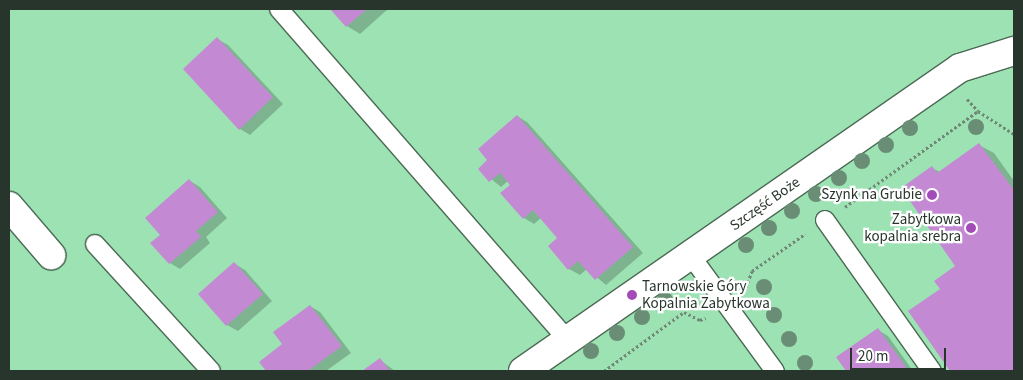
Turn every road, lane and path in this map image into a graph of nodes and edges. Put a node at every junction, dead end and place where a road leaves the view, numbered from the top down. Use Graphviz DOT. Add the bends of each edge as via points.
graph roads {
  1 [pos="279,9"];
  2 [pos="1014,51"];
  3 [pos="966,99"];
  4 [pos="978,111"];
  5 [pos="1014,134"];
  6 [pos="9,206"];
  7 [pos="825,220"];
  8 [pos="95,244"];
  9 [pos="50,255"];
  10 [pos="691,256"];
  11 [pos="567,339"];
  12 [pos="210,371"];
  13 [pos="523,371"];
  14 [pos="775,371"];
  15 [pos="932,371"];
  1 -- 11 [label="lane"];
  2 -- 10 [label="street, Szczęść Boże" via="960,68"];
  3 -- 4 [label="path"];
  4 -- 5 [label="path"];
  4 -- 7 [label="path"];
  6 -- 9 [label="street"];
  7 -- 15 [label="lane"];
  8 -- 12 [label="lane"];
  10 -- 11 [label="street, Szczęść Boże"];
  10 -- 14 [label="lane"];
  11 -- 13 [label="street, Szczęść Boże"];
}
